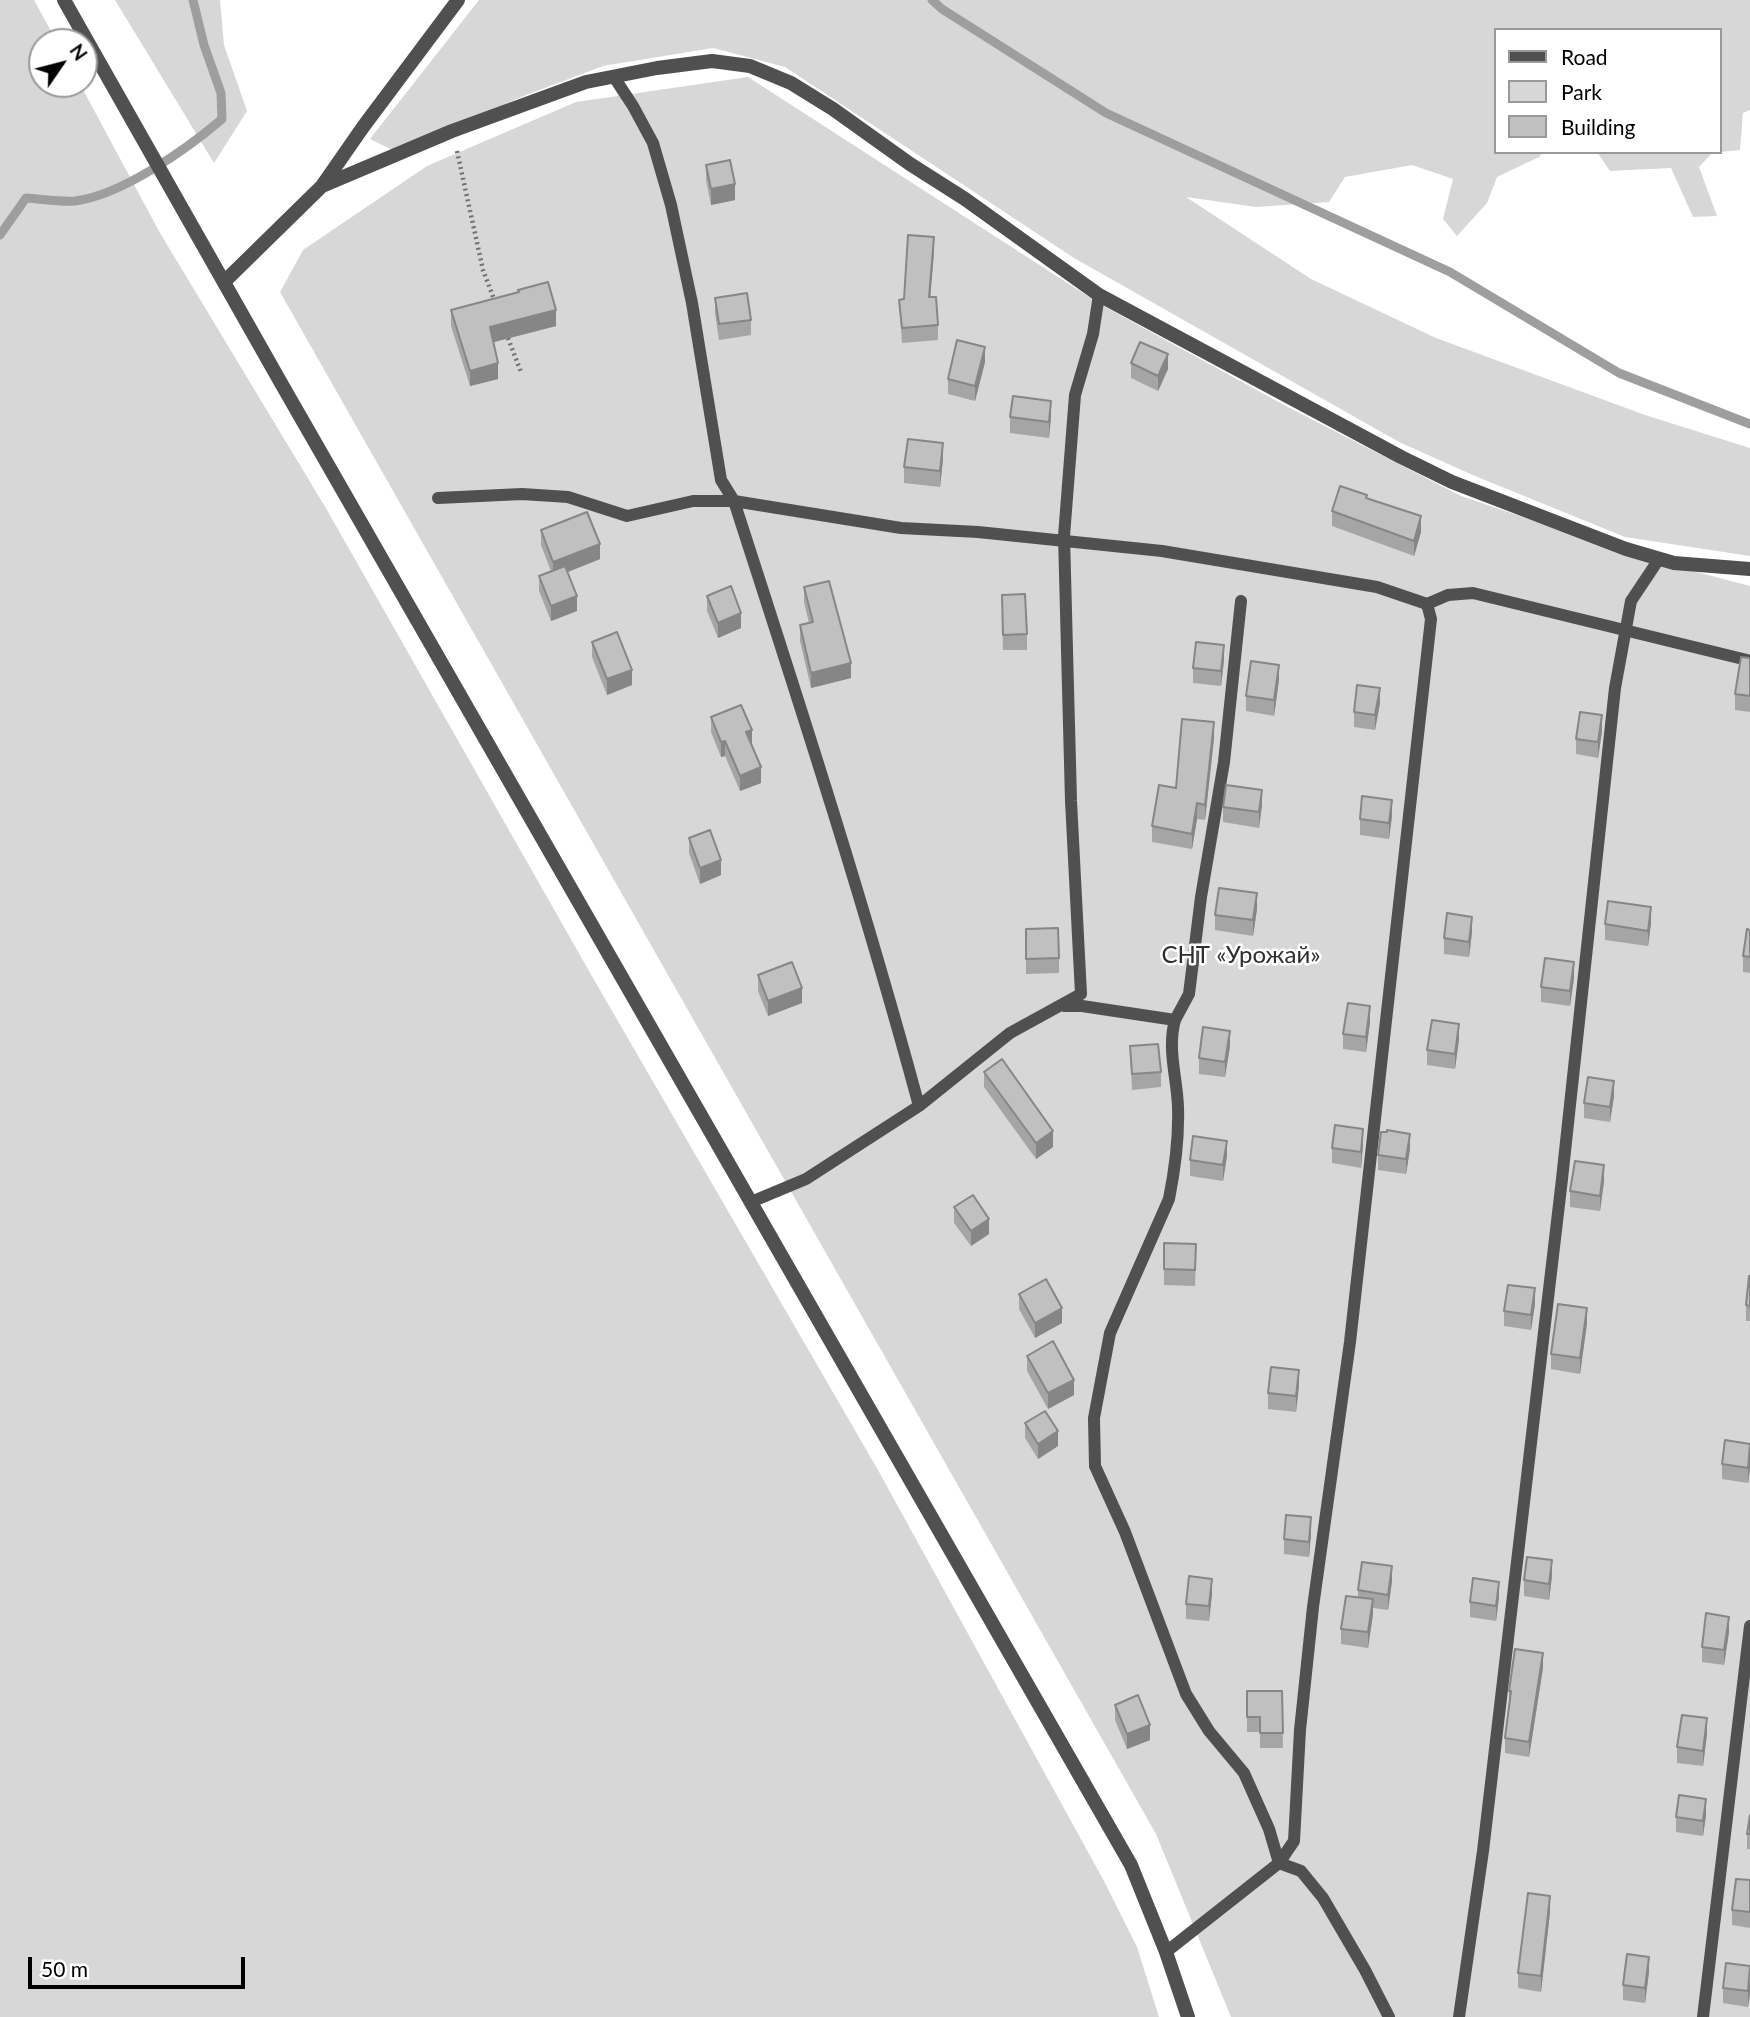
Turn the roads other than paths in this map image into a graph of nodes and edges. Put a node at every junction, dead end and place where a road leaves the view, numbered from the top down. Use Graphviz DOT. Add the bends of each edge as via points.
graph roads {
  1 [pos="64,0"];
  2 [pos="458,0"];
  3 [pos="614,76"];
  4 [pos="322,186"];
  5 [pos="223,282"];
  6 [pos="1099,295"];
  7 [pos="438,498"];
  8 [pos="734,501"];
  9 [pos="1064,542"];
  10 [pos="1659,559"];
  11 [pos="1750,569"];
  12 [pos="1241,601"];
  13 [pos="1427,604"];
  14 [pos="1625,630"];
  15 [pos="1747,660"];
  16 [pos="1060,1006"];
  17 [pos="1175,1020"];
  18 [pos="919,1107"];
  19 [pos="751,1202"];
  20 [pos="1750,1626"];
  21 [pos="1279,1863"];
  22 [pos="1166,1952"];
  23 [pos="1188,2017"];
  24 [pos="1389,2017"];
  25 [pos="1459,2017"];
  26 [pos="1703,2017"];
  1 -- 5 [label="street"];
  2 -- 4 [label="street"];
  3 -- 4 [label="street" via="452,131"];
  3 -- 6 [label="street" via="712,61 750,66 791,83"];
  3 -- 8 [label="lane" via="653,144 671,205 721,480"];
  4 -- 5 [label="street"];
  5 -- 19 [label="street"];
  6 -- 9 [label="lane" via="1075,394"];
  6 -- 10 [label="street" via="1452,482"];
  7 -- 8 [label="lane" via="568,497 627,516 693,502"];
  8 -- 9 [label="lane" via="901,528"];
  8 -- 18 [label="lane" via="877,952"];
  9 -- 13 [label="lane" via="1162,551 1281,570 1377,587"];
  9 -- 16 [label="lane" via="1081,994"];
  10 -- 11 [label="street"];
  10 -- 14 [label="lane" via="1631,601"];
  12 -- 17 [label="lane" via="1224,762 1189,994"];
  13 -- 14 [label="lane" via="1448,595 1473,593"];
  13 -- 21 [label="lane" via="1431,619 1420,736 1350,1342 1312,1621 1294,1841"];
  14 -- 15 [label="lane"];
  14 -- 25 [label="lane" via="1483,1851"];
  16 -- 17 [label="lane"];
  16 -- 18 [label="lane" via="1010,1033"];
  17 -- 21 [label="lane" via="1170,1039 1178,1107 1174,1176 1169,1199 1110,1334 1094,1418 1095,1466 1186,1693 1209,1731 1244,1773"];
  18 -- 19 [label="lane" via="806,1179"];
  19 -- 22 [label="street" via="1130,1865"];
  20 -- 26 [label="lane"];
  21 -- 22 [label="lane"];
  21 -- 24 [label="lane" via="1301,1871 1322,1898"];
  22 -- 23 [label="street"];
}
